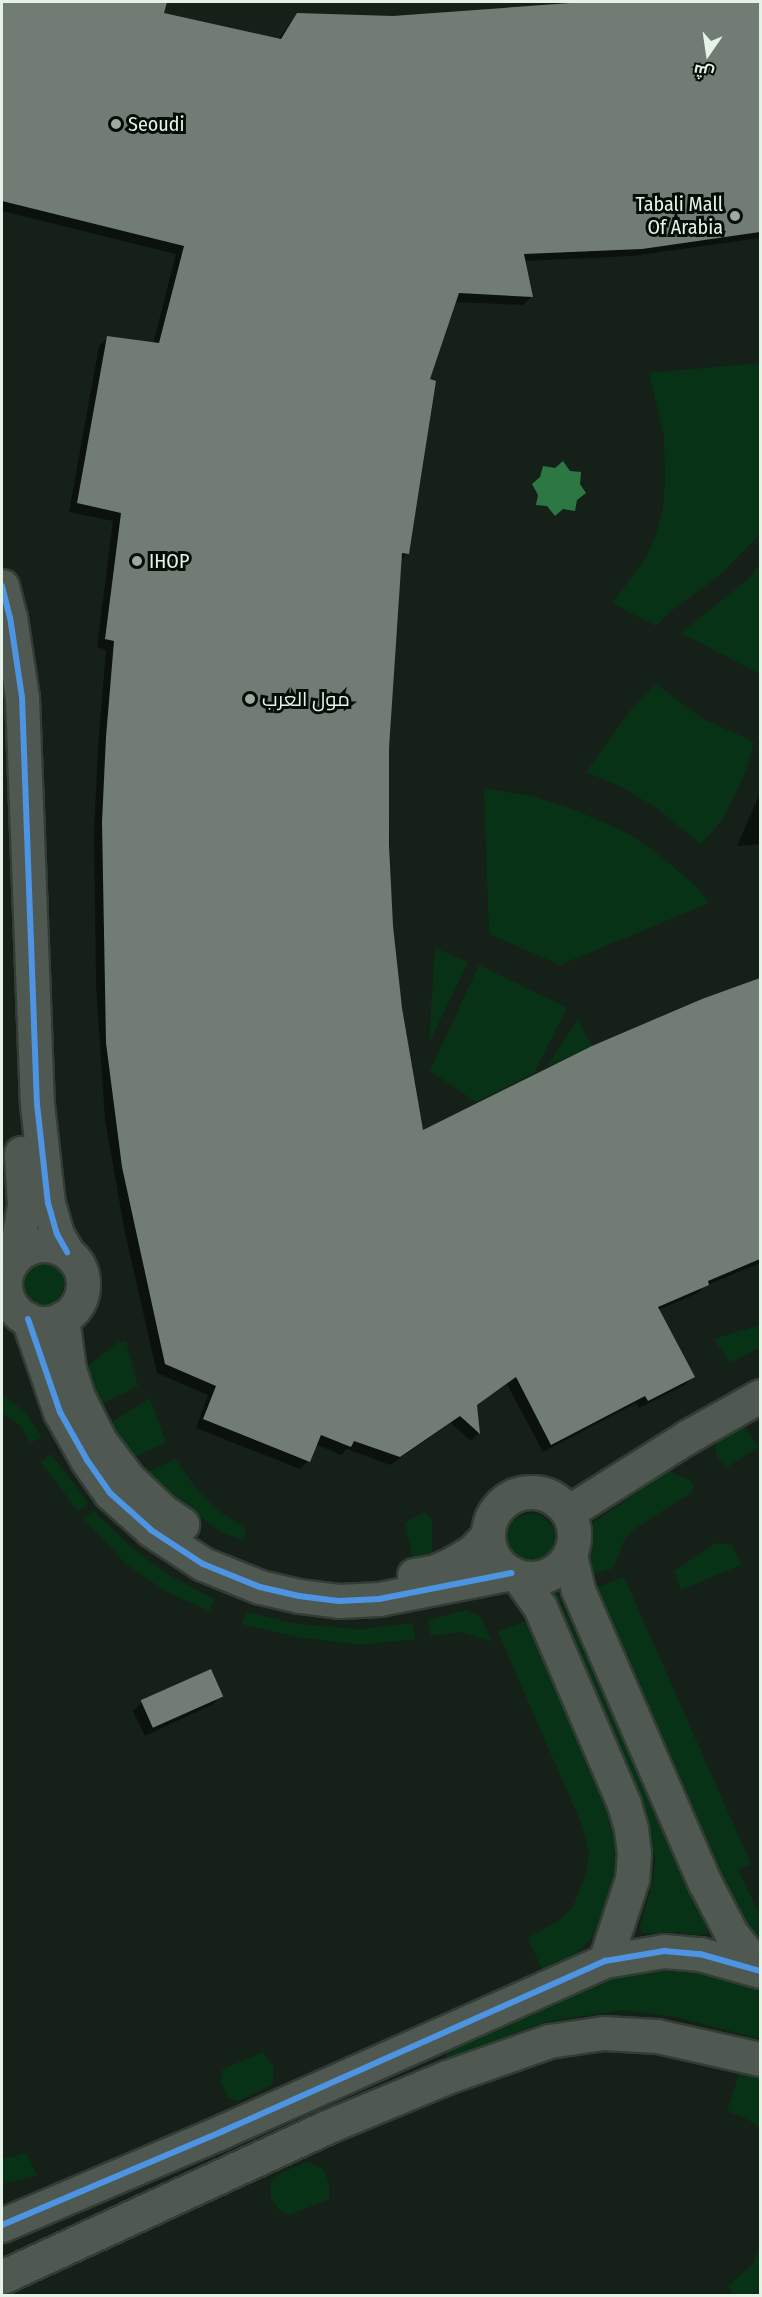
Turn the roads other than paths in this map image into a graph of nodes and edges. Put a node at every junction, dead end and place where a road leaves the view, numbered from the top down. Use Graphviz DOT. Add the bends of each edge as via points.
graph roads {
  1 [pos="2,586"];
  2 [pos="2,672"];
  3 [pos="67,1252"];
  4 [pos="8,1267"];
  5 [pos="62,1318"];
  6 [pos="16,1320"];
  7 [pos="760,1396"];
  8 [pos="568,1512"];
  9 [pos="488,1536"];
  10 [pos="570,1555"];
  11 [pos="515,1575"];
  12 [pos="605,1961"];
  13 [pos="760,1970"];
  14 [pos="760,2059"];
  15 [pos="2,2225"];
  16 [pos="2,2277"];
  1 -- 3 [label="street" via="22,697 37,1104 51,1218"];
  2 -- 4 [label="street" via="10,964 24,1206"];
  3 -- 4 [label="street" via="55,1246 27,1248"];
  3 -- 5 [label="street" via="81,1274 83,1286 72,1310"];
  4 -- 6 [label="street" via="4,1283"];
  5 -- 6 [label="street" via="50,1322"];
  5 -- 9 [label="street" via="69,1369 78,1398 100,1441 129,1479 164,1512 203,1539 291,1574 339,1581 436,1571 473,1551"];
  6 -- 11 [label="street" via="60,1412 110,1493 151,1530 203,1564 260,1587 339,1600 379,1599"];
  7 -- 8 [label="street"];
  8 -- 9 [label="street" via="550,1496 527,1491 511,1496 498,1507 490,1520"];
  8 -- 10 [label="street" via="575,1533"];
  9 -- 11 [label="street" via="499,1564"];
  10 -- 11 [label="street" via="549,1575"];
  10 -- 13 [label="street" via="578,1590 705,1883 731,1933"];
  11 -- 12 [label="street" via="540,1607 631,1828 632,1879"];
  12 -- 13 [label="street" via="664,1951 700,1954"];
  12 -- 15 [label="street"];
  14 -- 16 [label="street" via="657,2036 603,2033 549,2041 447,2077 324,2128"];
}
